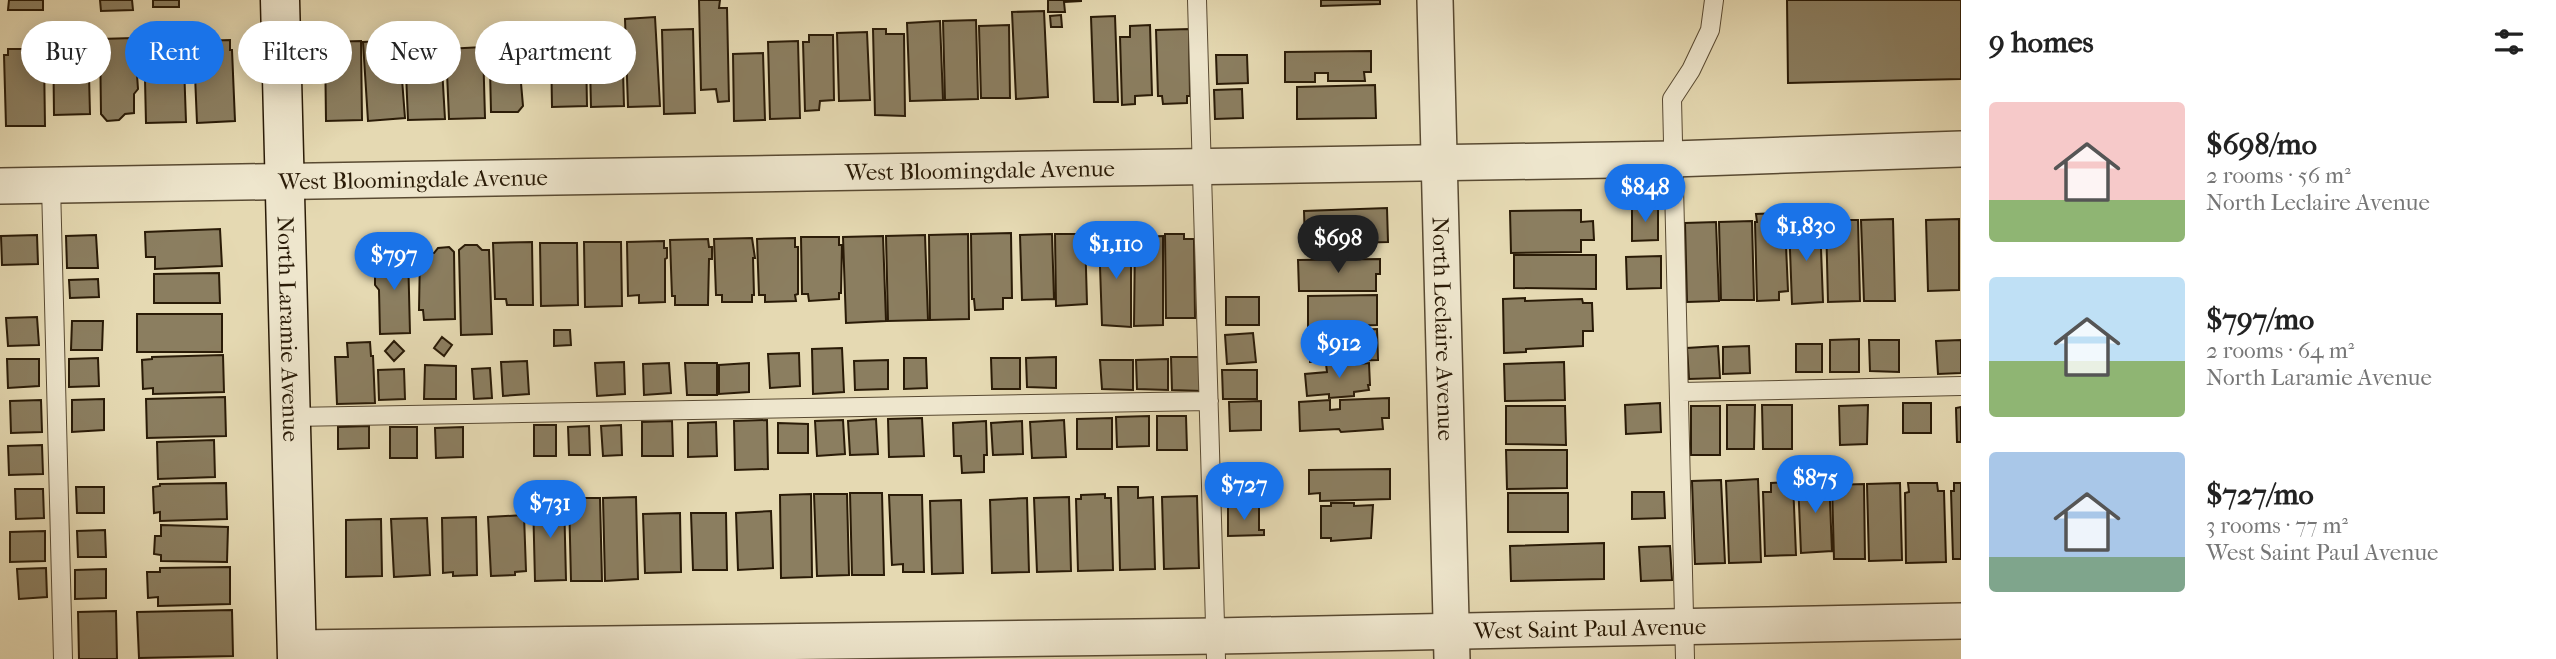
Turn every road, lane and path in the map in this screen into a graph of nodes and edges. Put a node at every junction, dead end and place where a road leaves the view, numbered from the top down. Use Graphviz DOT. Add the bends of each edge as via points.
graph roads {
  1 [pos="280,0"];
  2 [pos="1197,0"];
  3 [pos="1434,0"];
  4 [pos="1714,0"];
  5 [pos="1961,149"];
  6 [pos="1673,159"];
  7 [pos="1439,163"];
  8 [pos="1202,168"];
  9 [pos="284,181"];
  10 [pos="51,185"];
  11 [pos="0,186"];
  12 [pos="1961,386"];
  13 [pos="1681,392"];
  14 [pos="1209,401"];
  15 [pos="291,417"];
  16 [pos="1961,621"];
  17 [pos="1685,643"];
  18 [pos="1452,645"];
  19 [pos="1216,647"];
  20 [pos="297,654"];
  21 [pos="62,659"];
  1 -- 9 [label="street, North Laramie Avenue"];
  2 -- 8 [label="lane"];
  3 -- 7 [label="street, North Leclaire Avenue"];
  4 -- 6 [label="lane" via="1710,30 1672,99"];
  5 -- 6 [label="street, West Bloomingdale Avenue"];
  6 -- 7 [label="street, West Bloomingdale Avenue"];
  6 -- 13 [label="lane"];
  7 -- 8 [label="street, West Bloomingdale Avenue"];
  7 -- 18 [label="street, North Leclaire Avenue"];
  8 -- 9 [label="street, West Bloomingdale Avenue"];
  8 -- 14 [label="lane"];
  9 -- 10 [label="street, West Bloomingdale Avenue"];
  9 -- 15 [label="street, North Laramie Avenue"];
  10 -- 11 [label="street, West Bloomingdale Avenue"];
  10 -- 21 [label="lane"];
  12 -- 13 [label="lane"];
  13 -- 17 [label="lane"];
  14 -- 15 [label="lane"];
  14 -- 19 [label="lane"];
  15 -- 20 [label="street, North Laramie Avenue"];
  16 -- 17 [label="street, West Saint Paul Avenue"];
  17 -- 18 [label="street, West Saint Paul Avenue"];
  18 -- 19 [label="street, West Saint Paul Avenue"];
  19 -- 20 [label="street, West Saint Paul Avenue"];
}
